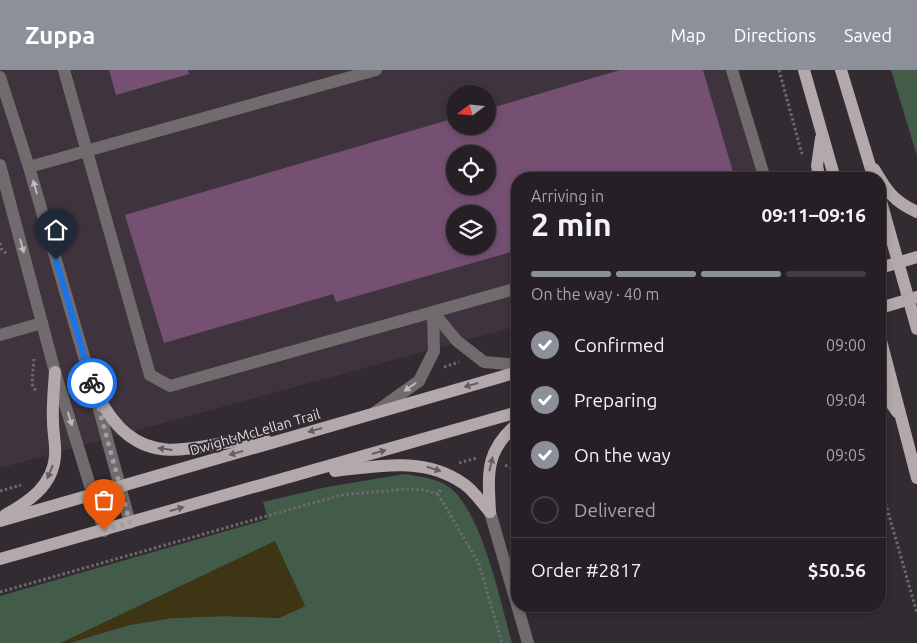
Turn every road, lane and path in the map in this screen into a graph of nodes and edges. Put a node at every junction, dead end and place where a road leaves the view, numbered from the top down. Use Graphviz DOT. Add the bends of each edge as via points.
graph roads {
  1 [pos="64,70"];
  2 [pos="376,70"];
  3 [pos="732,70"];
  4 [pos="779,70"];
  5 [pos="804,70"];
  6 [pos="841,70"];
  7 [pos="0,78"];
  8 [pos="822,133"];
  9 [pos="88,151"];
  10 [pos="869,159"];
  11 [pos="803,162"];
  12 [pos="0,165"];
  13 [pos="29,167"];
  14 [pos="763,172"];
  15 [pos="818,172"];
  16 [pos="833,172"];
  17 [pos="872,172"];
  18 [pos="876,172"];
  19 [pos="886,189"];
  20 [pos="917,212"];
  21 [pos="886,218"];
  22 [pos="0,243"];
  23 [pos="9,255"];
  24 [pos="917,257"];
  25 [pos="899,262"];
  26 [pos="886,266"];
  27 [pos="511,290"];
  28 [pos="913,298"];
  29 [pos="886,306"];
  30 [pos="433,312"];
  31 [pos="42,323"];
  32 [pos="27,327"];
  33 [pos="917,329"];
  34 [pos="0,335"];
  35 [pos="463,360"];
  36 [pos="886,360"];
  37 [pos="511,364"];
  38 [pos="438,368"];
  39 [pos="55,372"];
  40 [pos="511,374"];
  41 [pos="94,391"];
  42 [pos="886,396"];
  43 [pos="40,397"];
  44 [pos="374,413"];
  45 [pos="511,414"];
  46 [pos="902,420"];
  47 [pos="511,429"];
  48 [pos="283,440"];
  49 [pos="508,466"];
  50 [pos="511,468"];
  51 [pos="299,475"];
  52 [pos="449,476"];
  53 [pos="917,478"];
  54 [pos="22,485"];
  55 [pos="120,486"];
  56 [pos="0,491"];
  57 [pos="93,494"];
  58 [pos="438,494"];
  59 [pos="886,505"];
  60 [pos="490,512"];
  61 [pos="0,520"];
  62 [pos="130,523"];
  63 [pos="104,530"];
  64 [pos="0,560"];
  65 [pos="511,584"];
  66 [pos="0,592"];
  67 [pos="519,612"];
  68 [pos="917,613"];
  69 [pos="502,643"];
  70 [pos="528,643"];
  1 -- 9 [label="street"];
  2 -- 9 [label="street"];
  3 -- 14 [label="street"];
  4 -- 11 [label="path"];
  5 -- 8 [label="main road"];
  6 -- 10 [label="main road"];
  7 -- 13 [label="street"];
  8 -- 15 [label="main road"];
  8 -- 16 [label="main road"];
  9 -- 13 [label="street"];
  9 -- 30 [label="street" via="150,374 170,386"];
  10 -- 17 [label="main road"];
  10 -- 18 [label="main road"];
  12 -- 31 [label="street, one-way"];
  41 -- 13 [label="street, one-way"];
  19 -- 20 [label="main road" via="901,205"];
  21 -- 25 [label="main road"];
  22 -- 23 [label="path" via="2,250"];
  24 -- 25 [label="main road"];
  25 -- 26 [label="main road"];
  25 -- 28 [label="main road"];
  27 -- 30 [label="street"];
  28 -- 29 [label="main road"];
  28 -- 33 [label="main road"];
  30 -- 37 [label="street" via="457,341 484,362"];
  30 -- 44 [label="street, one-way" via="434,351 419,381"];
  31 -- 32 [label="street"];
  31 -- 39 [label="street"];
  32 -- 34 [label="street"];
  32 -- 43 [label="path" via="34,358 32,384"];
  35 -- 38 [label="path"];
  36 -- 46 [label="main road"];
  39 -- 57 [label="street, one-way"];
  39 -- 61 [label="main road, one-way" via="52,422 55,457 50,474 41,490"];
  40 -- 44 [label="main road, Dwight McLellan Trail, one-way"];
  48 -- 41 [label="main road, one-way" via="239,441 179,451 154,448 126,434"];
  41 -- 55 [label="street"];
  42 -- 46 [label="main road"];
  44 -- 48 [label="main road, Dwight McLellan Trail, one-way"];
  51 -- 45 [label="main road, one-way"];
  46 -- 53 [label="main road"];
  60 -- 47 [label="main road, one-way" via="490,462 499,442"];
  48 -- 55 [label="main road, Dwight McLellan Trail, one-way"];
  49 -- 50 [label="path"];
  51 -- 52 [label="main road, one-way" via="400,464 424,466"];
  62 -- 51 [label="main road, one-way"];
  52 -- 58 [label="path"];
  52 -- 60 [label="main road" via="465,484"];
  54 -- 56 [label="path"];
  55 -- 57 [label="main road, Dwight McLellan Trail"];
  55 -- 62 [label="street"];
  57 -- 61 [label="main road, Dwight McLellan Trail"];
  57 -- 63 [label="street"];
  58 -- 66 [label="path" via="407,489 341,495"];
  58 -- 69 [label="path" via="479,564"];
  59 -- 68 [label="path"];
  60 -- 65 [label="street"];
  62 -- 63 [label="main road"];
  63 -- 64 [label="main road"];
  67 -- 70 [label="street"];
}
